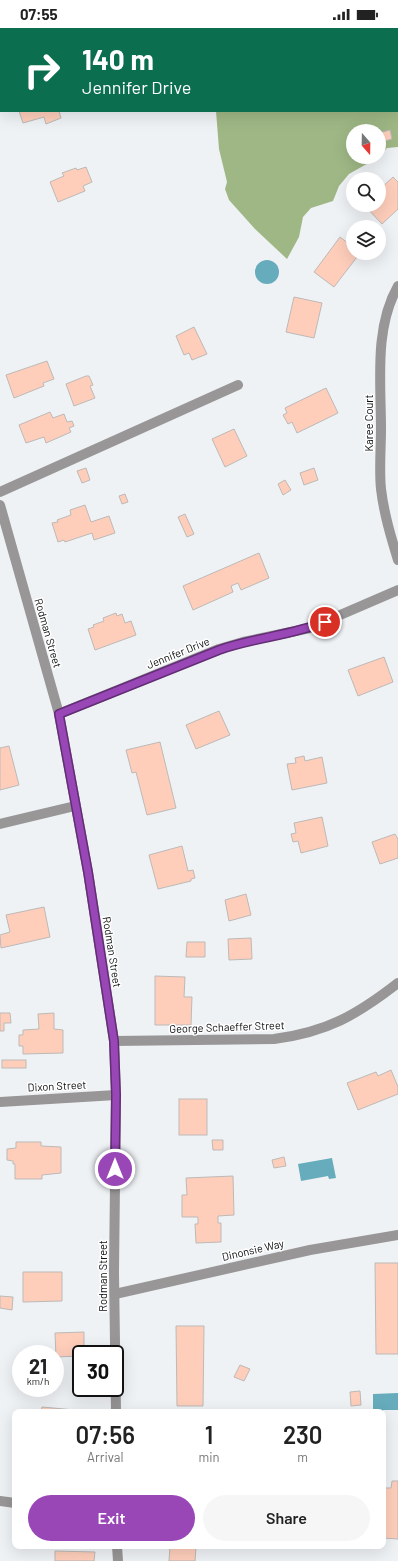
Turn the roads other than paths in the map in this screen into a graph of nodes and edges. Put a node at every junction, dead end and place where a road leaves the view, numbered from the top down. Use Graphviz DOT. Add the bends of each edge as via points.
graph roads {
  1 [pos="398,286"];
  2 [pos="238,385"];
  3 [pos="0,492"];
  4 [pos="0,506"];
  5 [pos="2,520"];
  6 [pos="398,560"];
  7 [pos="398,590"];
  8 [pos="59,714"];
  9 [pos="75,806"];
  10 [pos="0,824"];
  11 [pos="398,983"];
  12 [pos="114,1041"];
  13 [pos="116,1095"];
  14 [pos="0,1102"];
  15 [pos="398,1234"];
  16 [pos="115,1294"];
  17 [pos="116,1409"];
  18 [pos="0,1501"];
  19 [pos="12,1503"];
  20 [pos="117,1549"];
  21 [pos="118,1561"];
  1 -- 6 [label="street, Karee Court" via="392,295 384,322 380,353 381,488 386,519"];
  2 -- 3 [label="street"];
  4 -- 5 [label="street, Rodman Street"];
  5 -- 8 [label="street, Rodman Street"];
  7 -- 8 [label="street, Jennifer Drive" via="310,628 243,642 219,650"];
  8 -- 9 [label="street, Rodman Street"];
  9 -- 10 [label="street"];
  9 -- 12 [label="street, Rodman Street" via="88,872"];
  11 -- 12 [label="street, George Schaeffer Street" via="375,1001 331,1026 293,1036 274,1039"];
  12 -- 13 [label="street, Rodman Street"];
  13 -- 14 [label="street, Dixon Street"];
  13 -- 16 [label="street, Rodman Street"];
  15 -- 16 [label="street, Dinonsie Way" via="310,1250"];
  16 -- 17 [label="street, Rodman Street"];
  18 -- 19 [label="street"];
  20 -- 21 [label="street"];
}
